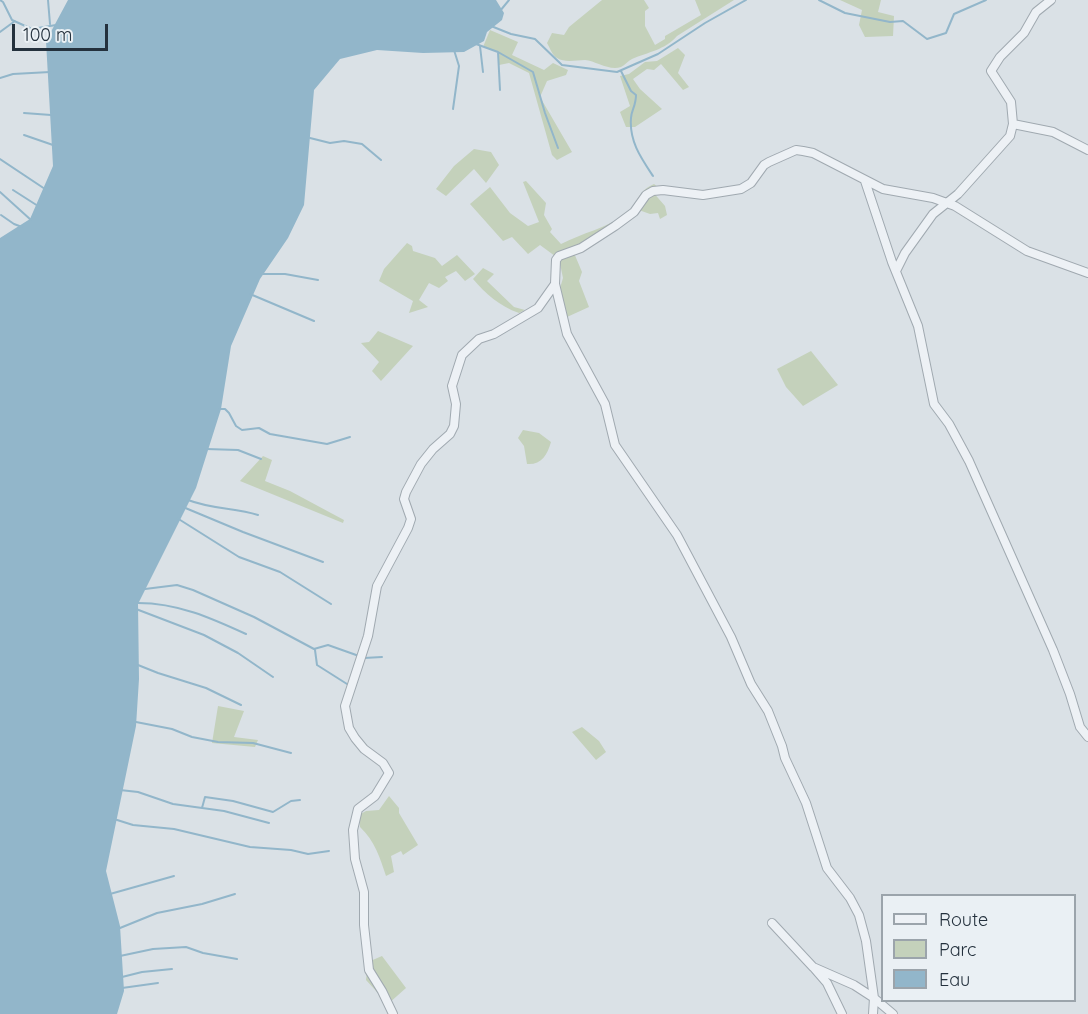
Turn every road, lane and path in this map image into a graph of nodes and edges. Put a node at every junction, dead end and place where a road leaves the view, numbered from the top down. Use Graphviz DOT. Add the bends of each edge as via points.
graph roads {
  1 [pos="1051,0"];
  2 [pos="1013,124"];
  3 [pos="1088,150"];
  4 [pos="865,181"];
  5 [pos="948,203"];
  6 [pos="896,271"];
  7 [pos="1088,273"];
  8 [pos="555,284"];
  9 [pos="1088,737"];
  10 [pos="772,923"];
  11 [pos="813,967"];
  12 [pos="874,998"];
  13 [pos="393,1014"];
  14 [pos="842,1014"];
  15 [pos="873,1014"];
  16 [pos="893,1014"];
  1 -- 2 [label="street" via="1036,12 991,72 1011,102"];
  2 -- 3 [label="street" via="1053,132"];
  2 -- 5 [label="street" via="1007,141"];
  4 -- 5 [label="street" via="883,189"];
  4 -- 6 [label="street"];
  4 -- 8 [label="street" via="813,153 796,150 764,165 751,183 741,189 703,195 653,191 615,226 581,248 559,256"];
  5 -- 6 [label="street" via="928,221"];
  5 -- 7 [label="street" via="1027,250"];
  6 -- 9 [label="street" via="918,326 934,404 950,424 969,461 1053,650 1080,727"];
  8 -- 12 [label="street" via="567,334 605,404 615,445 677,536 731,637 751,684 768,711 810,811 827,868 860,915"];
  8 -- 13 [label="street" via="538,308 479,339 459,359 452,386 456,404 454,426 421,464 406,492 404,499 411,519 377,586 368,636 345,706 355,738 389,773 375,796 358,809 353,830 355,859 364,892 369,970"];
  10 -- 11 [label="street"];
  11 -- 12 [label="street"];
  11 -- 14 [label="street" via="827,983"];
  12 -- 15 [label="street"];
  12 -- 16 [label="street"];
}
